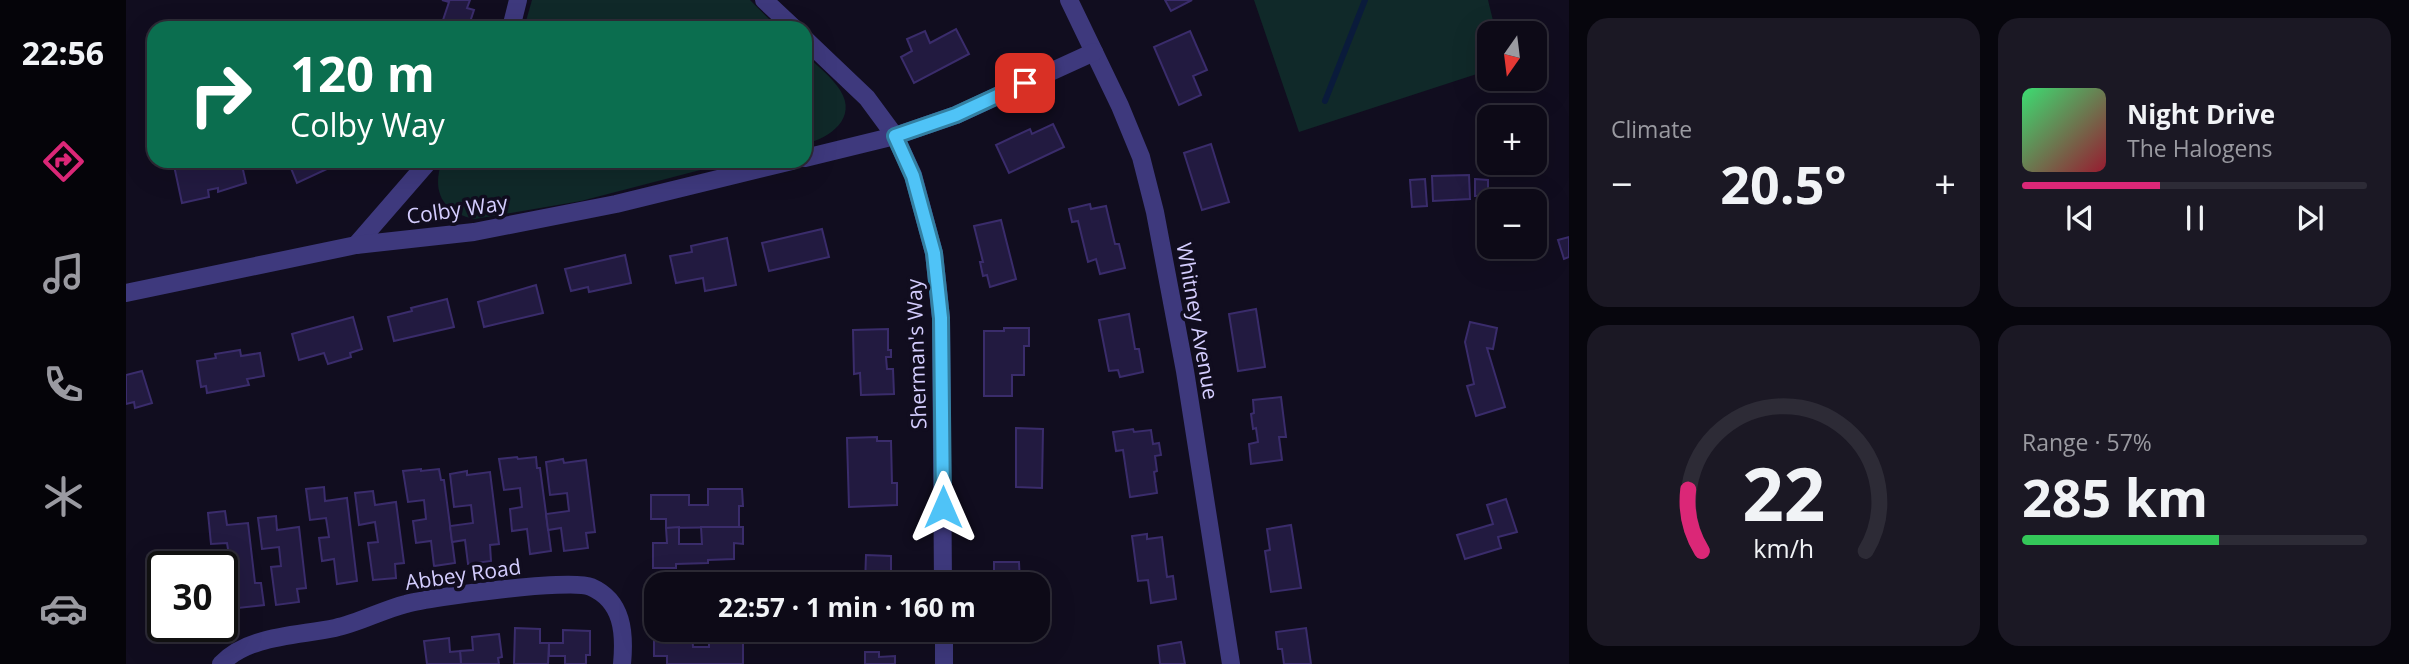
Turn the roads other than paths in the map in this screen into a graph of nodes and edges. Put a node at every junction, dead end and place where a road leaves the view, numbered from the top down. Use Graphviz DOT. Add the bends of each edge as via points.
graph roads {
  1 [pos="518,0"];
  2 [pos="764,0"];
  3 [pos="1069,0"];
  4 [pos="513,21"];
  5 [pos="786,21"];
  6 [pos="812,46"];
  7 [pos="1094,52"];
  8 [pos="895,136"];
  9 [pos="812,156"];
  10 [pos="423,168"];
  11 [pos="764,168"];
  12 [pos="356,245"];
  13 [pos="126,293"];
  14 [pos="943,572"];
  15 [pos="944,642"];
  16 [pos="221,664"];
  17 [pos="622,664"];
  18 [pos="944,664"];
  19 [pos="1231,664"];
  1 -- 4 [label="street"];
  2 -- 5 [label="street"];
  3 -- 7 [label="street, Whitney Avenue"];
  6 -- 8 [label="street, Sherman's Way" via="867,98"];
  7 -- 8 [label="street" via="956,115"];
  7 -- 19 [label="street, Whitney Avenue" via="1141,157 1155,212"];
  8 -- 9 [label="street"];
  8 -- 14 [label="street, Sherman's Way" via="913,176 934,253 940,305"];
  10 -- 12 [label="street"];
  11 -- 12 [label="street, Colby Way" via="616,205 474,232"];
  12 -- 13 [label="street, Colby Way"];
  15 -- 18 [label="street"];
  16 -- 17 [label="street, Abbey Road" via="252,643 338,628 407,603 565,584 589,586 612,603 621,617"];
}
